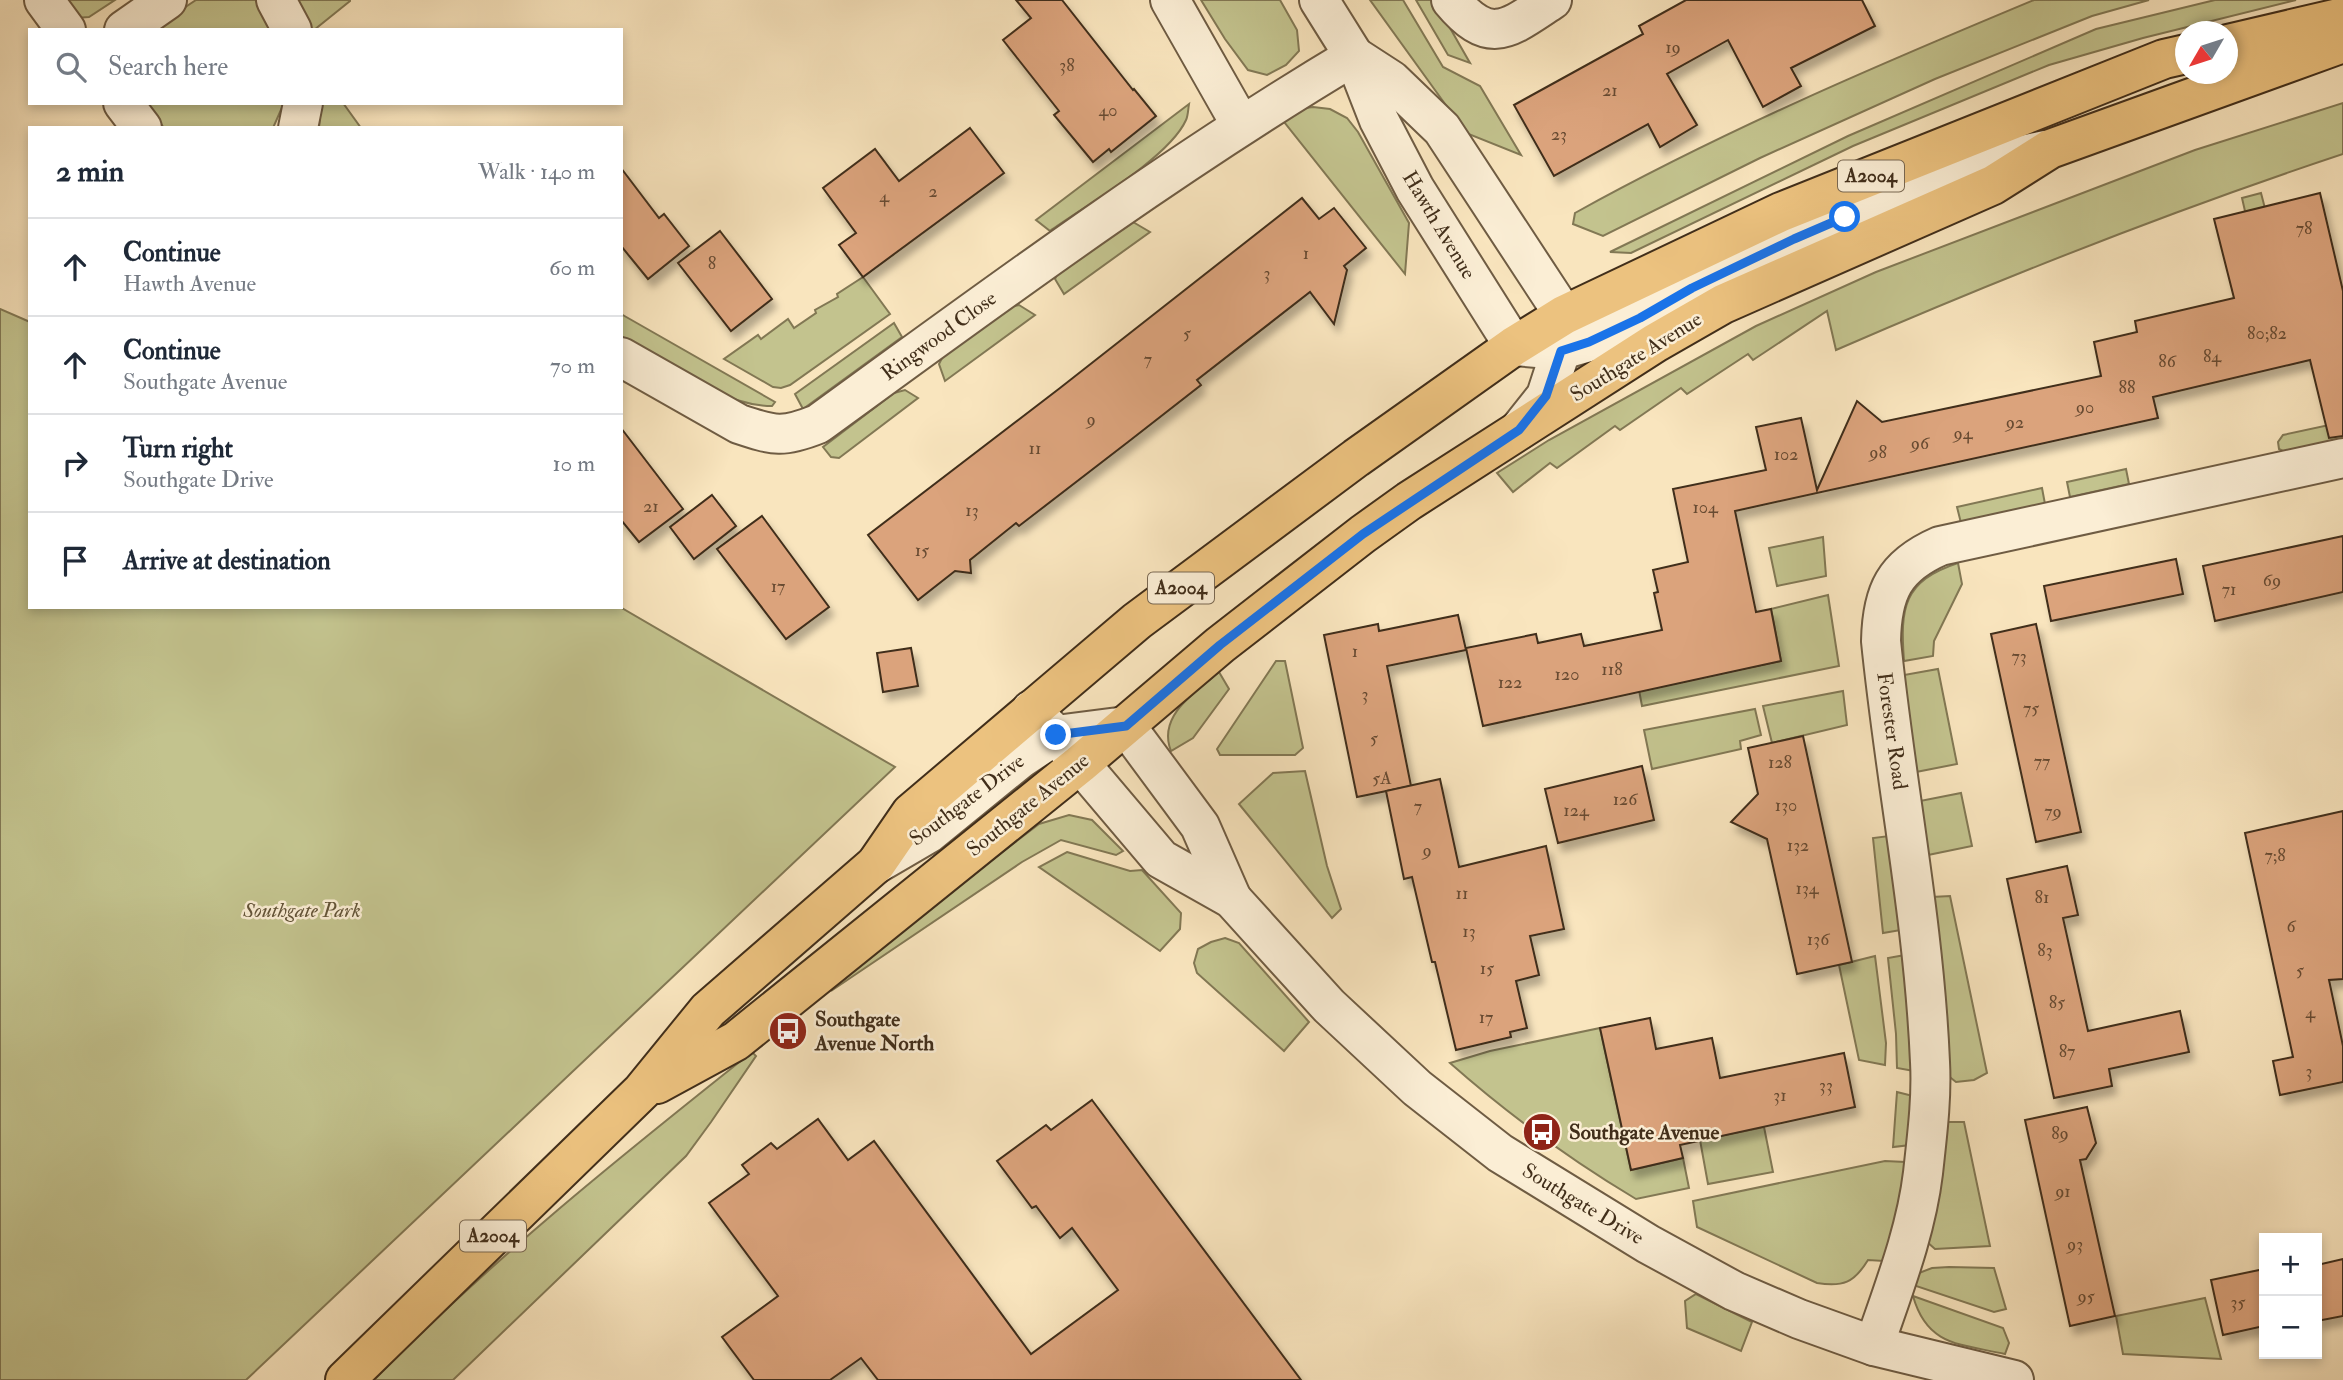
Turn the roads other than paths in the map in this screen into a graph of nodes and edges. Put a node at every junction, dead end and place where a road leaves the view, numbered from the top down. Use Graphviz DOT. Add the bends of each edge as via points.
graph roads {
  1 [pos="44,0"];
  2 [pos="167,0"];
  3 [pos="276,0"];
  4 [pos="1170,0"];
  5 [pos="1319,0"];
  6 [pos="1451,0"];
  7 [pos="1552,0"];
  8 [pos="2343,17"];
  9 [pos="65,28"];
  10 [pos="127,28"];
  11 [pos="291,28"];
  12 [pos="2238,42"];
  13 [pos="2343,43"];
  14 [pos="1354,56"];
  15 [pos="2175,56"];
  16 [pos="125,105"];
  17 [pos="303,105"];
  18 [pos="1241,125"];
  19 [pos="140,126"];
  20 [pos="298,126"];
  21 [pos="2050,149"];
  22 [pos="1562,333"];
  23 [pos="1514,346"];
  24 [pos="623,358"];
  25 [pos="1519,430"];
  26 [pos="2343,458"];
  27 [pos="1126,726"];
  28 [pos="1056,736"];
  29 [pos="1232,899"];
  30 [pos="642,1091"];
  31 [pos="1874,1346"];
  32 [pos="345,1380"];
  33 [pos="2014,1380"];
  1 -- 9 [label="street"];
  2 -- 10 [label="street"];
  3 -- 11 [label="street"];
  4 -- 18 [label="street"];
  5 -- 14 [label="street, Hawth Avenue"];
  6 -- 7 [label="street" via="1469,21 1490,30 1511,25"];
  8 -- 12 [label="main road"];
  13 -- 21 [label="main road, Southgate Avenue / A2004"];
  14 -- 18 [label="street, Ringwood Close"];
  14 -- 22 [label="street, Hawth Avenue" via="1391,80 1442,129"];
  14 -- 23 [label="street, Hawth Avenue" via="1379,120 1415,189"];
  15 -- 22 [label="main road, Southgate Avenue / A2004" via="1780,212"];
  16 -- 19 [label="street"];
  17 -- 20 [label="street"];
  18 -- 24 [label="street, Ringwood Close" via="1070,240 818,424 800,431 782,436 739,424"];
  21 -- 22 [label="street" via="1984,163 1845,217 1589,342"];
  21 -- 25 [label="main road, Southgate Avenue / A2004" via="1993,185 1723,304"];
  22 -- 23 [label="main road, Southgate Avenue / A2004"];
  22 -- 25 [label="street" via="1546,396"];
  23 -- 28 [label="main road, Southgate Avenue / A2004" via="1137,621"];
  25 -- 27 [label="main road, Southgate Avenue / A2004" via="1363,534 1220,645"];
  26 -- 31 [label="street, Forester Road" via="1940,546 1909,564 1888,592 1881,640 1930,1064 1922,1175 1896,1282"];
  27 -- 28 [label="main road, Southgate Avenue / A2004"];
  27 -- 29 [label="street, Southgate Drive" via="1200,826"];
  28 -- 29 [label="street, Southgate Drive" via="1161,859"];
  28 -- 30 [label="main road, Southgate Avenue / A2004" via="736,1041"];
  28 -- 30 [label="main road, Southgate Avenue / A2004" via="911,813 876,864 708,1010"];
  29 -- 31 [label="street, Southgate Drive" via="1329,1006 1417,1088 1500,1153 1734,1291"];
  30 -- 32 [label="main road, Southgate Avenue / A2004"];
  31 -- 33 [label="street, Southgate Drive"];
}
